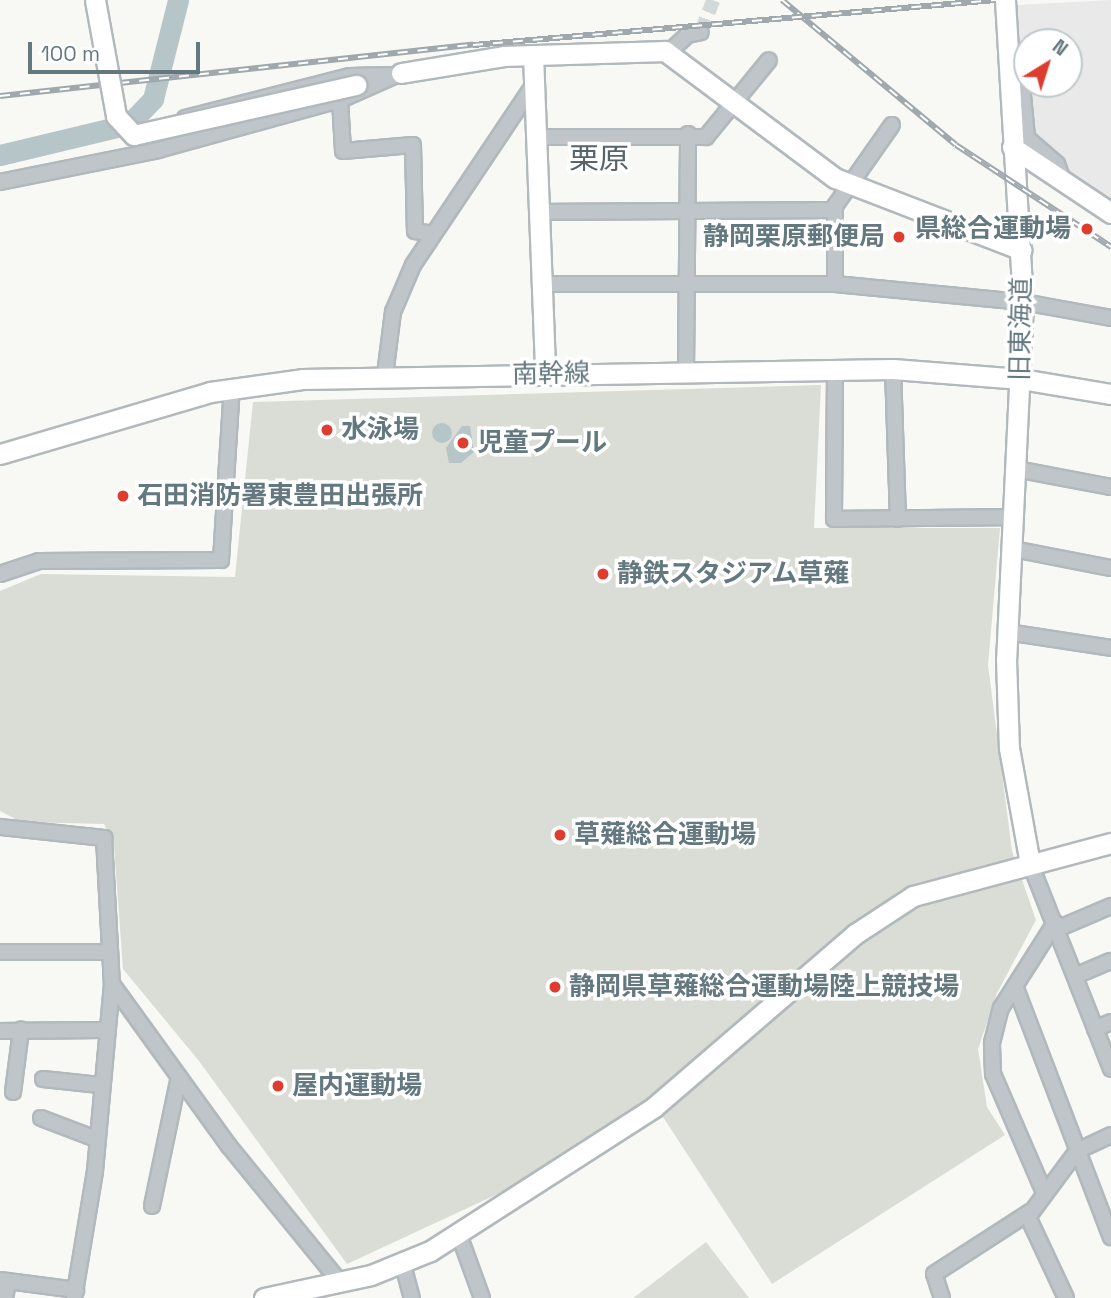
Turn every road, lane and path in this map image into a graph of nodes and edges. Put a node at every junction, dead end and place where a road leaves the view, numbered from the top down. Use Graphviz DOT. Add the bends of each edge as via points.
graph roads {
  1 [pos="95,0"];
  2 [pos="1005,0"];
  3 [pos="701,32"];
  4 [pos="668,53"];
  5 [pos="533,55"];
  6 [pos="1006,55"];
  7 [pos="769,60"];
  8 [pos="401,73"];
  9 [pos="356,85"];
  10 [pos="534,85"];
  11 [pos="340,100"];
  12 [pos="736,102"];
  13 [pos="180,121"];
  14 [pos="892,125"];
  15 [pos="688,134"];
  16 [pos="537,136"];
  17 [pos="188,142"];
  18 [pos="1012,147"];
  19 [pos="122,158"];
  20 [pos="0,182"];
  21 [pos="847,184"];
  22 [pos="1065,184"];
  23 [pos="835,210"];
  24 [pos="688,211"];
  25 [pos="540,212"];
  26 [pos="1111,213"];
  27 [pos="433,234"];
  28 [pos="1022,250"];
  29 [pos="687,283"];
  30 [pos="542,284"];
  31 [pos="835,284"];
  32 [pos="1023,302"];
  33 [pos="1111,318"];
  34 [pos="893,369"];
  35 [pos="835,371"];
  36 [pos="686,372"];
  37 [pos="545,374"];
  38 [pos="385,375"];
  39 [pos="1021,379"];
  40 [pos="232,387"];
  41 [pos="1111,394"];
  42 [pos="0,454"];
  43 [pos="1016,469"];
  44 [pos="1111,487"];
  45 [pos="1014,516"];
  46 [pos="898,519"];
  47 [pos="1013,549"];
  48 [pos="1111,568"];
  49 [pos="0,574"];
  50 [pos="1007,632"];
  51 [pos="1111,648"];
  52 [pos="0,827"];
  53 [pos="1111,844"];
  54 [pos="1030,863"];
  55 [pos="1111,906"];
  56 [pos="1056,926"];
  57 [pos="0,952"];
  58 [pos="107,952"];
  59 [pos="1111,961"];
  60 [pos="1075,976"];
  61 [pos="112,984"];
  62 [pos="1015,986"];
  63 [pos="1111,1022"];
  64 [pos="1096,1028"];
  65 [pos="21,1030"];
  66 [pos="103,1030"];
  67 [pos="0,1031"];
  68 [pos="1111,1069"];
  69 [pos="179,1077"];
  70 [pos="43,1079"];
  71 [pos="100,1085"];
  72 [pos="13,1092"];
  73 [pos="41,1118"];
  74 [pos="1111,1135"];
  75 [pos="96,1139"];
  76 [pos="1077,1151"];
  77 [pos="1043,1190"];
  78 [pos="152,1206"];
  79 [pos="1030,1212"];
  80 [pos="458,1232"];
  81 [pos="1111,1237"];
  82 [pos="403,1265"];
  83 [pos="4,1281"];
  84 [pos="340,1282"];
  85 [pos="75,1294"];
  86 [pos="5,1298"];
  87 [pos="270,1298"];
  88 [pos="412,1298"];
  89 [pos="482,1298"];
  90 [pos="942,1298"];
  91 [pos="1066,1298"];
  1 -- 9 [label="street, bridge" via="116,116 134,135"];
  2 -- 6 [label="street"];
  3 -- 4 [label="street" via="687,35"];
  4 -- 5 [label="street" via="628,47"];
  4 -- 12 [label="street, 旧東海道"];
  5 -- 8 [label="street"];
  5 -- 10 [label="street"];
  6 -- 18 [label="street"];
  6 -- 22 [label="street" via="1021,74 1027,138 1056,164"];
  7 -- 12 [label="street"];
  8 -- 9 [label="street"];
  8 -- 11 [label="street"];
  8 -- 13 [label="street" via="350,76 213,106"];
  10 -- 16 [label="street"];
  10 -- 27 [label="street"];
  11 -- 17 [label="street"];
  11 -- 27 [label="street" via="342,151 413,145 415,231"];
  12 -- 15 [label="street" via="712,135"];
  12 -- 21 [label="street, 旧東海道"];
  13 -- 17 [label="street" via="173,135"];
  13 -- 19 [label="street"];
  14 -- 21 [label="street"];
  15 -- 16 [label="street"];
  15 -- 24 [label="street"];
  16 -- 25 [label="street"];
  17 -- 19 [label="street"];
  18 -- 22 [label="street"];
  18 -- 28 [label="street"];
  19 -- 20 [label="street"];
  21 -- 23 [label="street"];
  21 -- 28 [label="street, 旧東海道"];
  22 -- 26 [label="street"];
  23 -- 24 [label="street"];
  23 -- 31 [label="street"];
  24 -- 25 [label="street"];
  24 -- 29 [label="street"];
  25 -- 30 [label="street"];
  27 -- 38 [label="street" via="393,312"];
  28 -- 32 [label="street, 旧東海道"];
  29 -- 30 [label="street"];
  29 -- 31 [label="street"];
  29 -- 36 [label="street"];
  30 -- 37 [label="street"];
  31 -- 32 [label="street"];
  32 -- 33 [label="street"];
  32 -- 39 [label="street, 旧東海道"];
  34 -- 35 [label="street, 南幹線"];
  34 -- 39 [label="street, 南幹線"];
  34 -- 46 [label="street"];
  35 -- 36 [label="street, 南幹線"];
  35 -- 46 [label="street" via="834,519"];
  36 -- 37 [label="street, 南幹線"];
  37 -- 38 [label="street, 南幹線"];
  38 -- 40 [label="street, 南幹線"];
  39 -- 41 [label="street, 南幹線"];
  39 -- 43 [label="street, 旧東海道"];
  40 -- 42 [label="street, 南幹線"];
  40 -- 49 [label="street" via="221,559 39,561"];
  43 -- 44 [label="street"];
  43 -- 45 [label="street, 旧東海道"];
  45 -- 46 [label="street"];
  45 -- 47 [label="street, 旧東海道"];
  47 -- 48 [label="street"];
  47 -- 50 [label="street, 旧東海道"];
  50 -- 51 [label="street"];
  50 -- 54 [label="street, 旧東海道" via="1009,748"];
  52 -- 58 [label="street" via="104,838"];
  53 -- 54 [label="street"];
  54 -- 56 [label="street"];
  54 -- 80 [label="street" via="944,884 885,911 654,1107"];
  55 -- 56 [label="street"];
  56 -- 60 [label="street"];
  56 -- 62 [label="street"];
  57 -- 58 [label="street"];
  58 -- 61 [label="street"];
  59 -- 60 [label="street"];
  60 -- 64 [label="street"];
  61 -- 66 [label="street"];
  61 -- 69 [label="street"];
  62 -- 76 [label="street"];
  62 -- 77 [label="street" via="995,1023 993,1074"];
  63 -- 64 [label="street"];
  64 -- 68 [label="street"];
  65 -- 66 [label="street"];
  65 -- 67 [label="street"];
  65 -- 72 [label="street"];
  66 -- 71 [label="street"];
  69 -- 78 [label="street"];
  69 -- 84 [label="street"];
  70 -- 71 [label="street"];
  71 -- 75 [label="street"];
  73 -- 75 [label="street"];
  74 -- 76 [label="street"];
  75 -- 85 [label="street"];
  76 -- 77 [label="street"];
  76 -- 81 [label="street"];
  77 -- 79 [label="street"];
  79 -- 90 [label="street" via="934,1274"];
  79 -- 91 [label="street"];
  80 -- 82 [label="street"];
  80 -- 89 [label="street"];
  82 -- 84 [label="street"];
  82 -- 88 [label="street"];
  83 -- 85 [label="street"];
  83 -- 86 [label="street"];
  84 -- 87 [label="street"];
}
